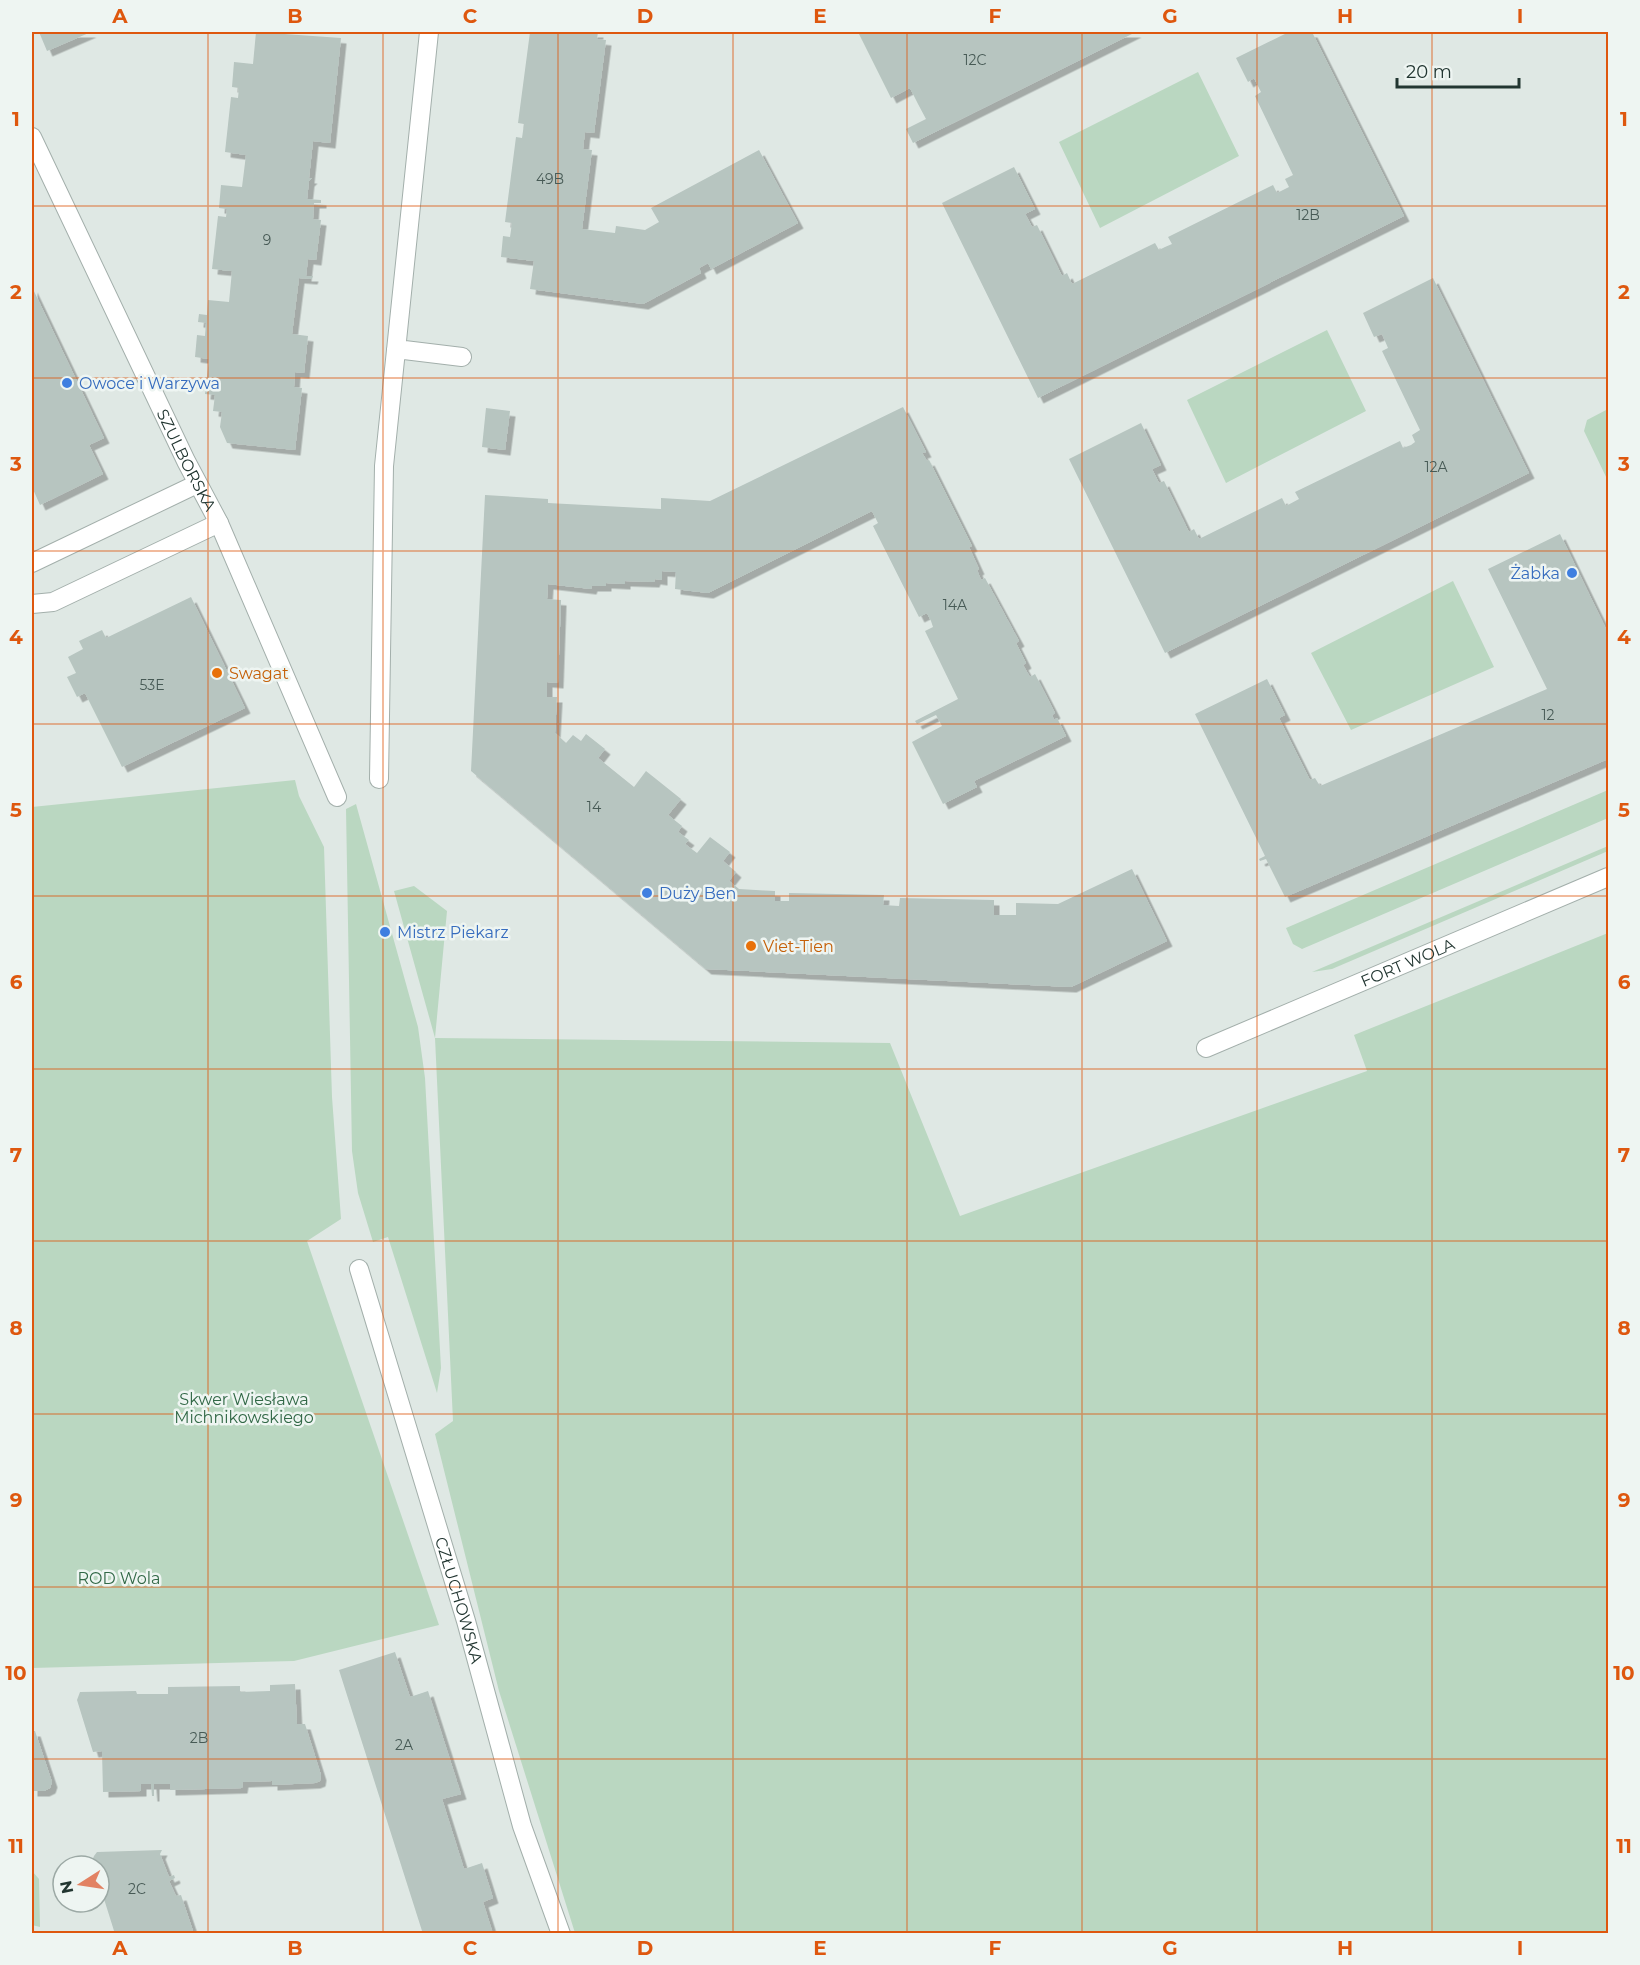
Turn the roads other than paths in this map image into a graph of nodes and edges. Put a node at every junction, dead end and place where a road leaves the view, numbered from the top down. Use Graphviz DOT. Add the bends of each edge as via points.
graph roads {
  1 [pos="429,32"];
  2 [pos="32,137"];
  3 [pos="396,349"];
  4 [pos="462,357"];
  5 [pos="197,484"];
  6 [pos="219,523"];
  7 [pos="32,563"];
  8 [pos="32,604"];
  9 [pos="379,779"];
  10 [pos="335,792"];
  11 [pos="1608,877"];
  12 [pos="1206,1048"];
  13 [pos="359,1269"];
  14 [pos="561,1934"];
  1 -- 3 [label="street"];
  2 -- 5 [label="street, SZULBORSKA"];
  3 -- 4 [label="street"];
  3 -- 9 [label="street" via="384,466"];
  5 -- 6 [label="street, SZULBORSKA"];
  5 -- 7 [label="street"];
  6 -- 8 [label="street" via="52,602"];
  6 -- 10 [label="street, SZULBORSKA"];
  11 -- 12 [label="street, FORT WOLA"];
  13 -- 14 [label="street, CZŁUCHOWSKA" via="466,1622 522,1826"];
}
